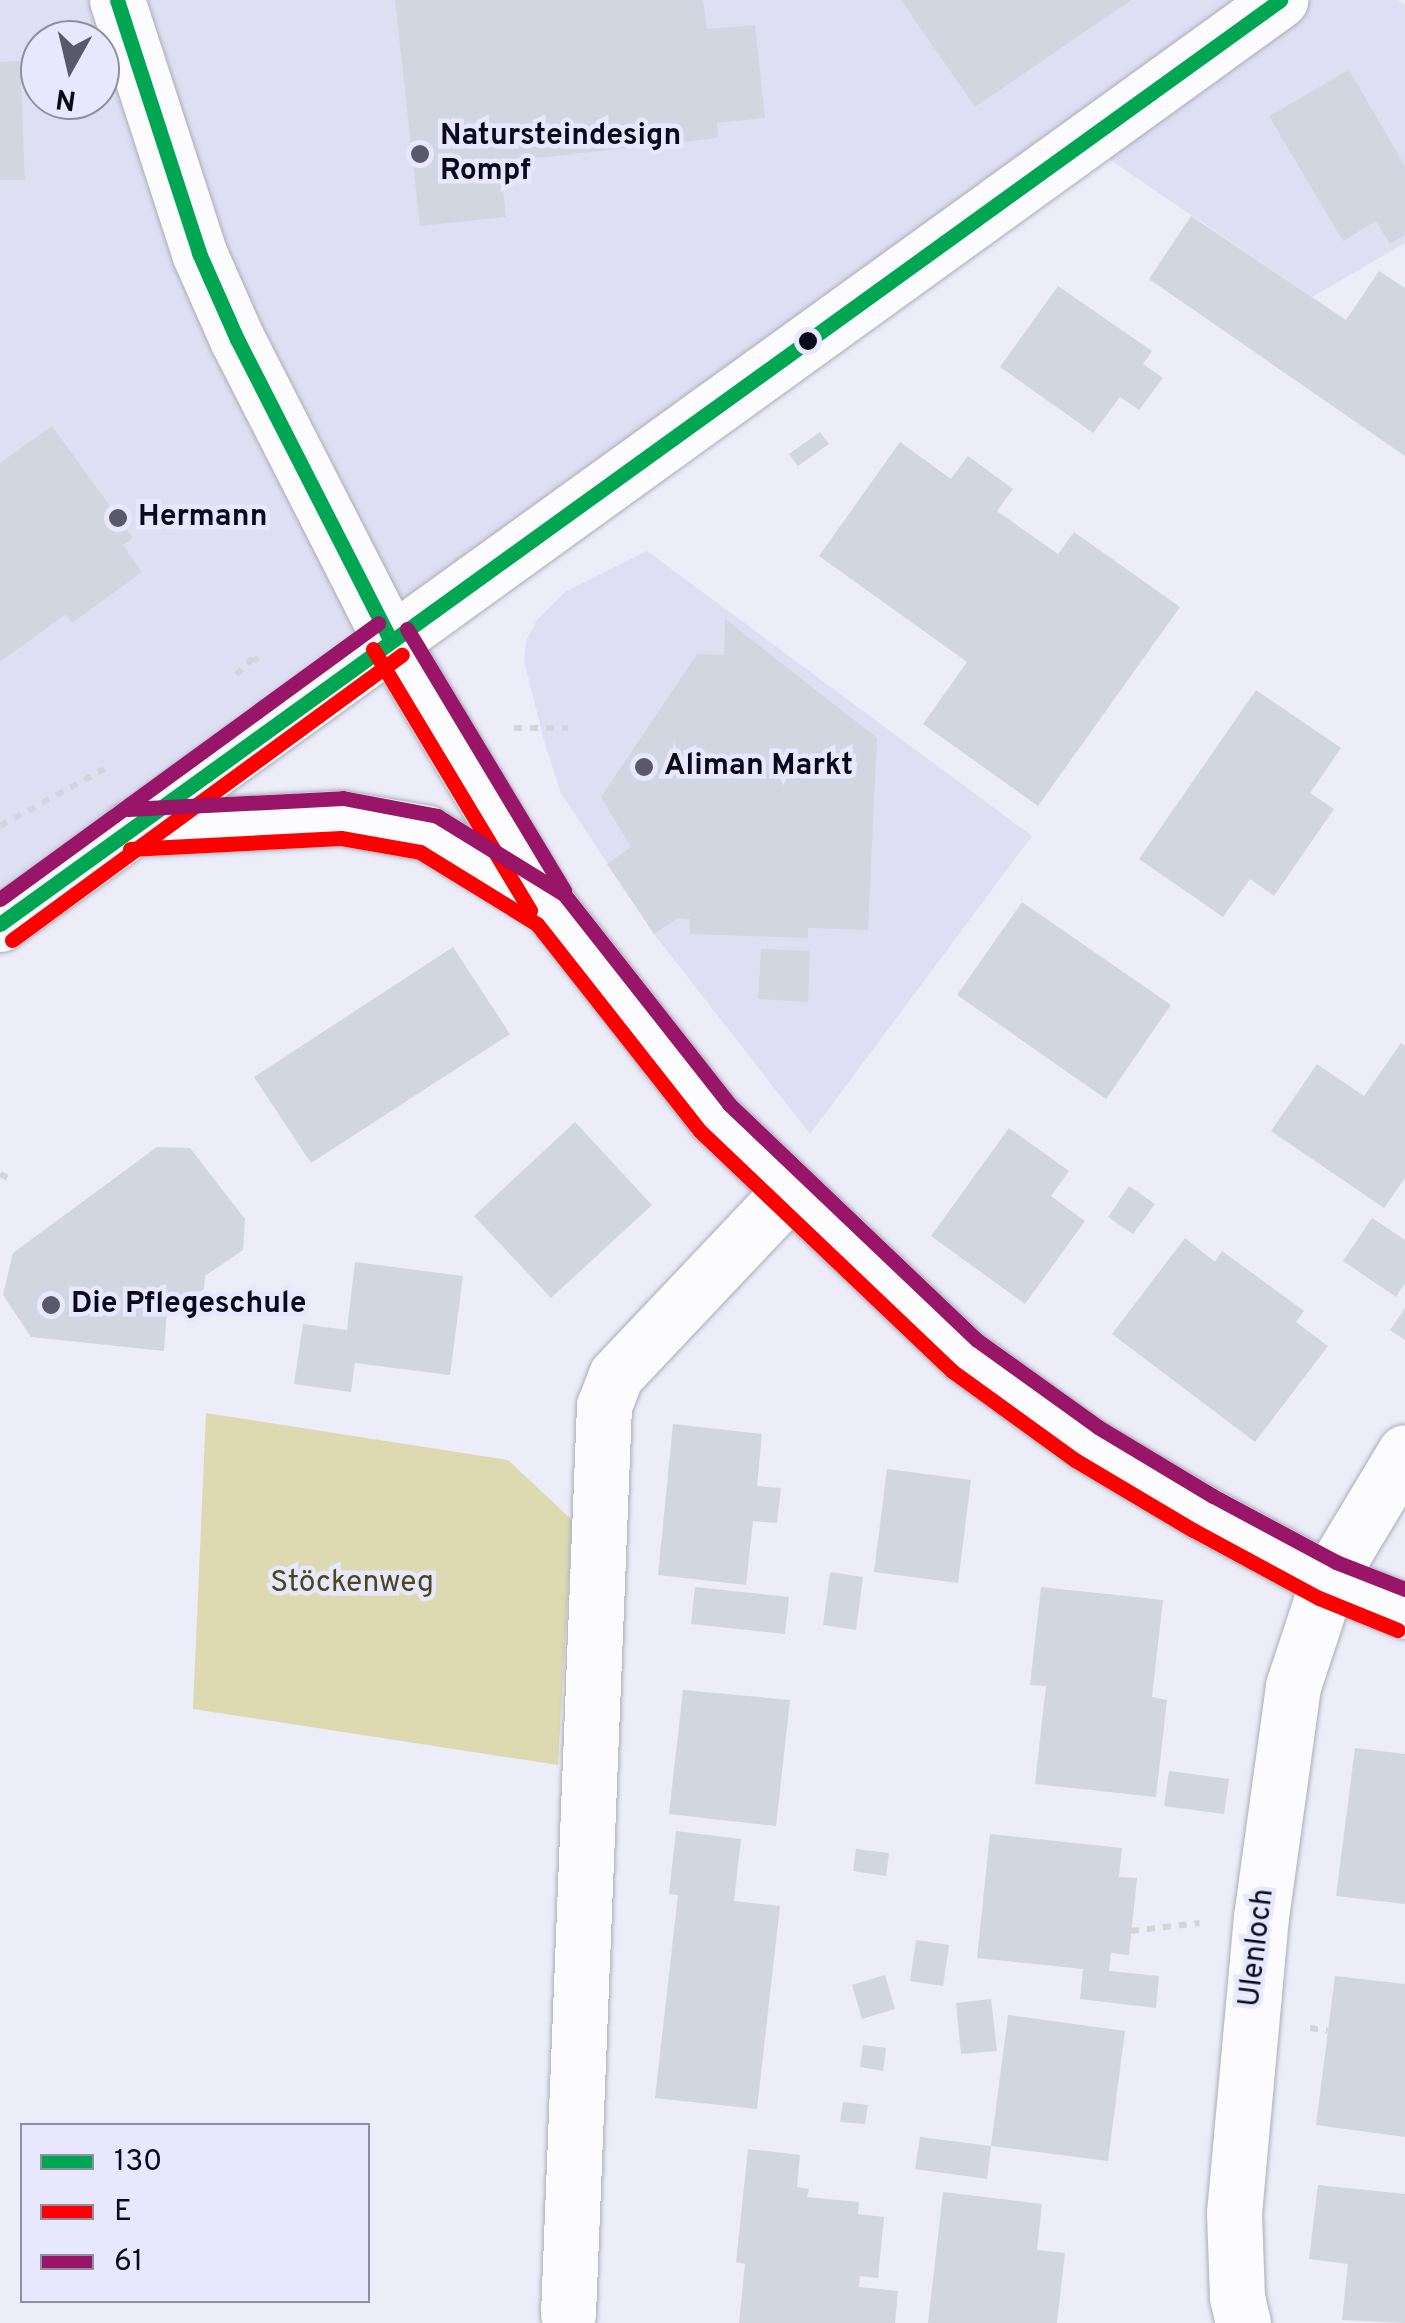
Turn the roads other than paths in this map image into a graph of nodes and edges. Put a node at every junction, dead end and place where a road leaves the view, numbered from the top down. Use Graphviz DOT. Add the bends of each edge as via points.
graph roads {
  1 [pos="117,0"];
  2 [pos="1280,0"];
  3 [pos="390,639"];
  4 [pos="129,829"];
  5 [pos="552,908"];
  6 [pos="0,924"];
  7 [pos="789,1192"];
  8 [pos="1405,1452"];
  9 [pos="1328,1580"];
  10 [pos="1405,1611"];
  11 [pos="568,2314"];
  12 [pos="1243,2323"];
  1 -- 3 [label="street" via="174,186 214,288"];
  2 -- 3 [label="street"];
  3 -- 4 [label="street"];
  3 -- 5 [label="street"];
  4 -- 5 [label="street" via="342,818 427,833"];
  4 -- 6 [label="street"];
  5 -- 7 [label="street" via="714,1117"];
  7 -- 9 [label="street" via="964,1355 1087,1444"];
  7 -- 11 [label="street" via="616,1375 604,1406"];
  8 -- 9 [label="street, Ulenloch"];
  9 -- 10 [label="street"];
  9 -- 12 [label="street, Ulenloch" via="1293,1686 1259,1934 1234,2213"];
}
